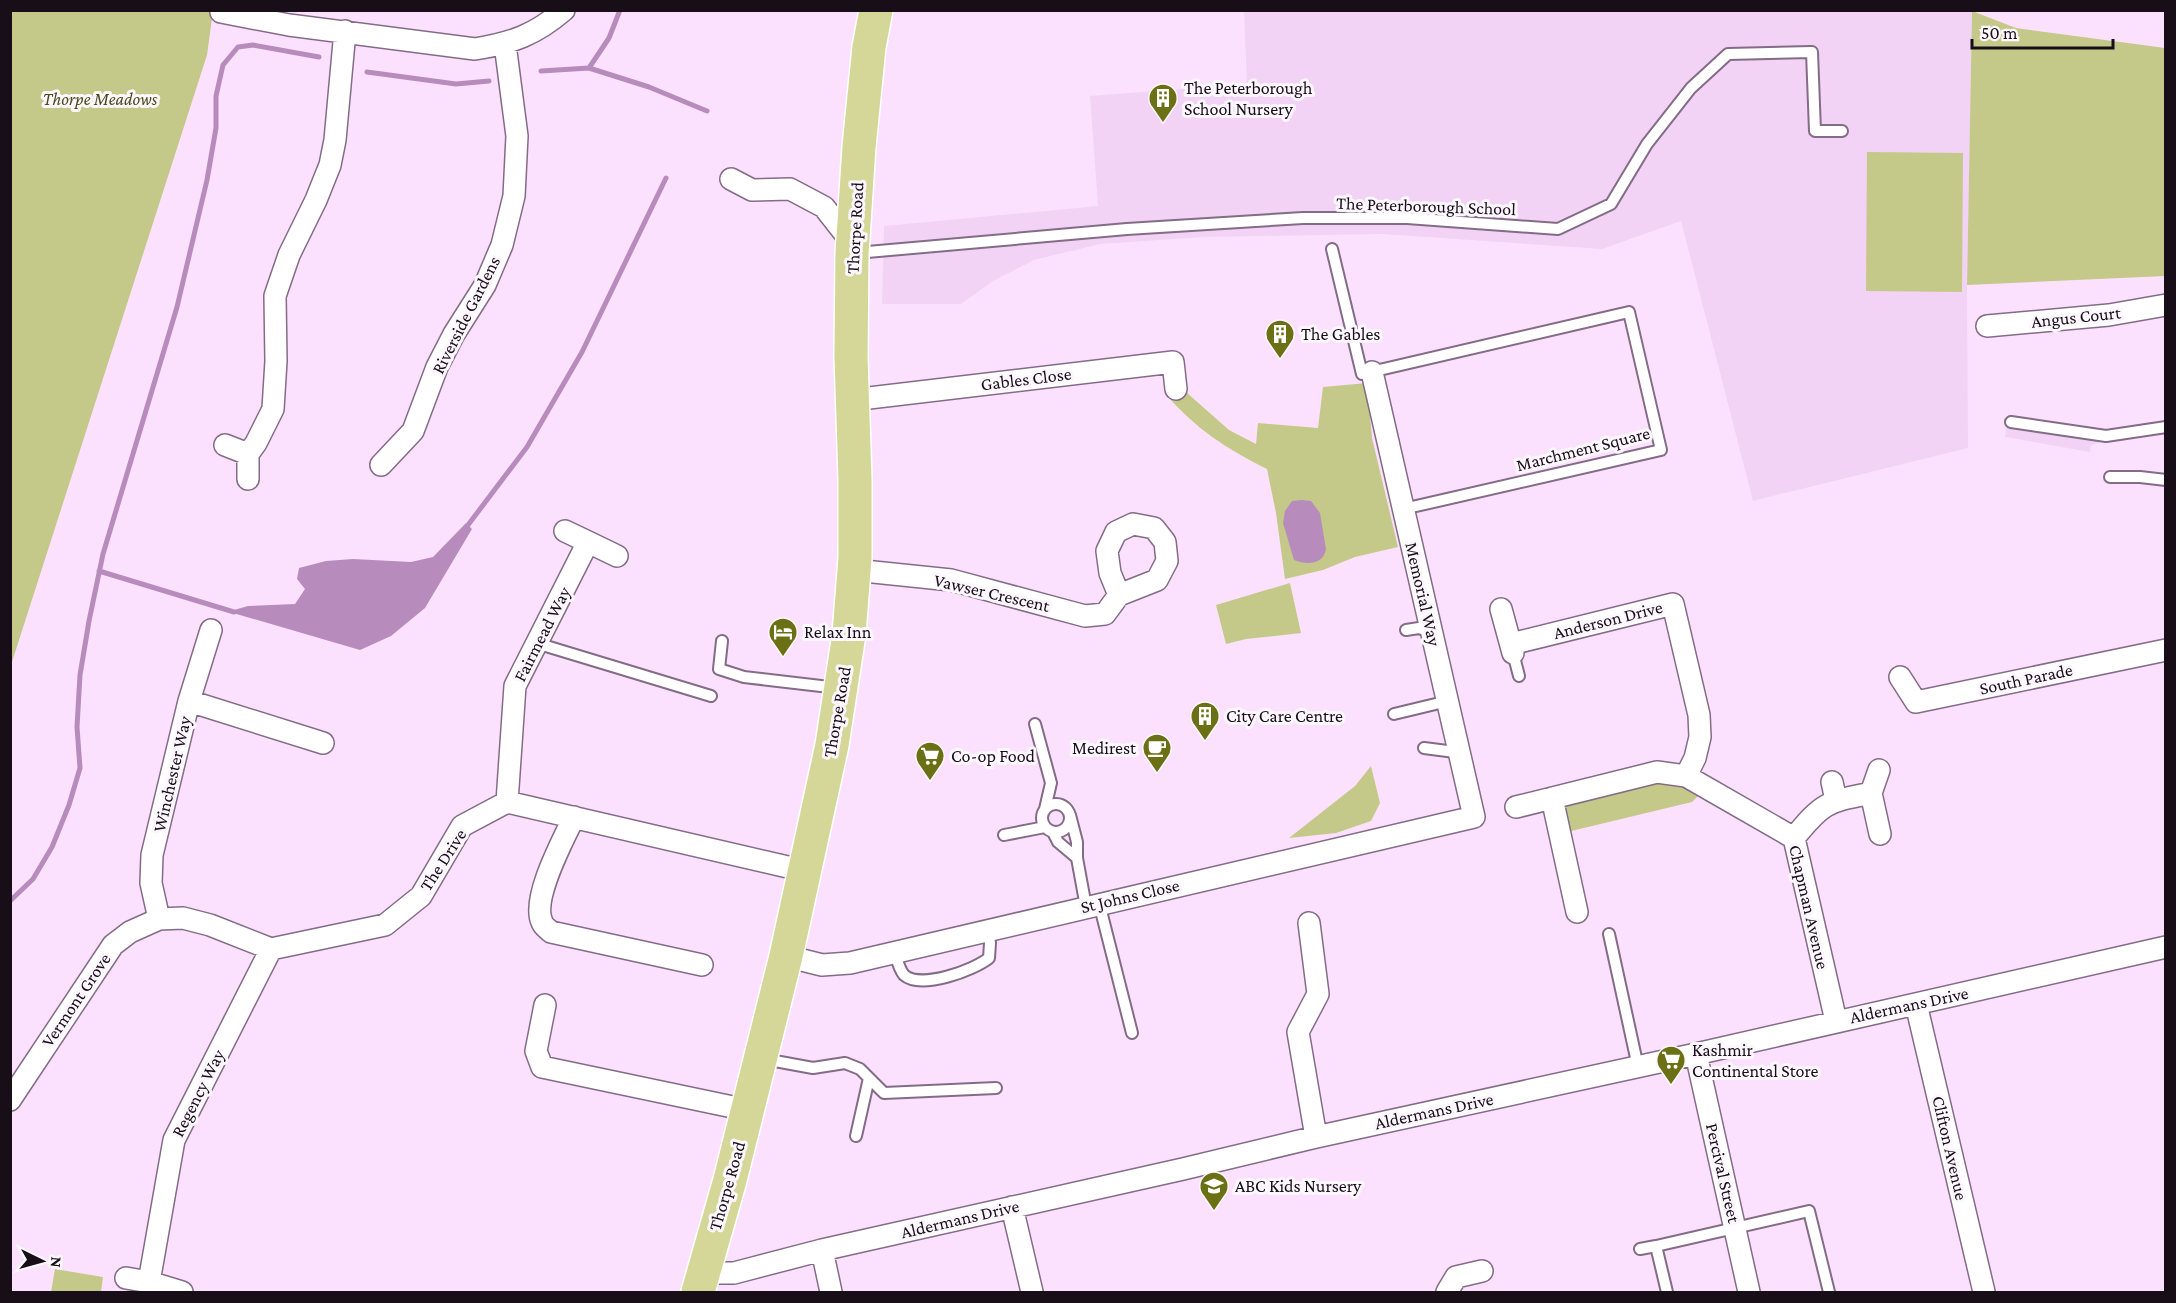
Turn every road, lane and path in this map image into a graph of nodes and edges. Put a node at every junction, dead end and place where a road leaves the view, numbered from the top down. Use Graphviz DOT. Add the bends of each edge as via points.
graph roads {
  1 [pos="564,10"];
  2 [pos="876,10"];
  3 [pos="221,12"];
  4 [pos="246,13"];
  5 [pos="345,31"];
  6 [pos="505,44"];
  7 [pos="1842,131"];
  8 [pos="731,179"];
  9 [pos="853,249"];
  10 [pos="1332,249"];
  11 [pos="2166,305"];
  12 [pos="1987,326"];
  13 [pos="1372,372"];
  14 [pos="1176,389"];
  15 [pos="852,400"];
  16 [pos="2011,422"];
  17 [pos="2166,427"];
  18 [pos="225,445"];
  19 [pos="248,454"];
  20 [pos="381,465"];
  21 [pos="2110,477"];
  22 [pos="248,479"];
  23 [pos="2166,480"];
  24 [pos="1403,509"];
  25 [pos="565,531"];
  26 [pos="588,542"];
  27 [pos="617,556"];
  28 [pos="854,570"];
  29 [pos="1119,595"];
  30 [pos="1501,609"];
  31 [pos="1424,622"];
  32 [pos="211,630"];
  33 [pos="1406,630"];
  34 [pos="722,641"];
  35 [pos="537,644"];
  36 [pos="1512,649"];
  37 [pos="2166,650"];
  38 [pos="1519,676"];
  39 [pos="1900,677"];
  40 [pos="842,688"];
  41 [pos="711,696"];
  42 [pos="189,701"];
  43 [pos="1448,701"];
  44 [pos="1394,714"];
  45 [pos="1035,724"];
  46 [pos="323,743"];
  47 [pos="1879,770"];
  48 [pos="1686,776"];
  49 [pos="1051,783"];
  50 [pos="1871,793"];
  51 [pos="1552,798"];
  52 [pos="507,802"];
  53 [pos="1516,807"];
  54 [pos="1068,811"];
  55 [pos="1474,817"];
  56 [pos="574,818"];
  57 [pos="1047,822"];
  58 [pos="1880,834"];
  59 [pos="1794,838"];
  60 [pos="1077,858"];
  61 [pos="805,871"];
  62 [pos="1093,905"];
  63 [pos="1577,912"];
  64 [pos="159,919"];
  65 [pos="1309,923"];
  66 [pos="988,930"];
  67 [pos="1609,934"];
  68 [pos="2166,947"];
  69 [pos="271,948"];
  70 [pos="895,953"];
  71 [pos="786,956"];
  72 [pos="702,965"];
  73 [pos="1916,1004"];
  74 [pos="545,1005"];
  75 [pos="1836,1021"];
  76 [pos="1132,1033"];
  77 [pos="1696,1054"];
  78 [pos="760,1059"];
  79 [pos="1638,1067"];
  80 [pos="869,1078"];
  81 [pos="996,1088"];
  82 [pos="10,1100"];
  83 [pos="747,1110"];
  84 [pos="856,1136"];
  85 [pos="1316,1137"];
  86 [pos="1012,1207"];
  87 [pos="1735,1228"];
  88 [pos="1656,1246"];
  89 [pos="1640,1249"];
  90 [pos="822,1250"];
  91 [pos="1482,1271"];
  92 [pos="126,1278"];
  93 [pos="149,1282"];
  94 [pos="701,1283"];
  95 [pos="182,1292"];
  96 [pos="831,1293"];
  97 [pos="1032,1293"];
  98 [pos="1448,1293"];
  99 [pos="1667,1293"];
  100 [pos="1749,1293"];
  101 [pos="1829,1293"];
  102 [pos="1984,1293"];
  1 -- 6 [label="street" via="544,28"];
  2 -- 9 [label="main road, Thorpe Road" via="859,147"];
  3 -- 4 [label="street"];
  4 -- 5 [label="street" via="289,24"];
  5 -- 6 [label="street" via="475,49"];
  5 -- 19 [label="street" via="336,140 330,165 275,296 273,409"];
  6 -- 20 [label="street, Riverside Gardens" via="517,136 514,196 502,245 485,285 438,367 413,431"];
  7 -- 9 [label="lane, The Peterborough School" via="1815,131 1812,52 1728,54 1691,88 1655,134 1611,204 1558,229 1407,218 1303,218"];
  8 -- 9 [label="street" via="752,190 790,189 824,207"];
  9 -- 15 [label="main road, Thorpe Road"];
  10 -- 13 [label="lane" via="1362,374"];
  11 -- 12 [label="street, Angus Court" via="2109,315"];
  13 -- 24 [label="street, Memorial Way"];
  13 -- 24 [label="lane, Marchment Square" via="1629,312 1661,450"];
  14 -- 15 [label="street, Gables Close" via="1173,362"];
  15 -- 28 [label="main road, Thorpe Road"];
  16 -- 17 [label="lane" via="2106,436"];
  18 -- 19 [label="street"];
  19 -- 22 [label="street"];
  21 -- 23 [label="lane"];
  24 -- 31 [label="street, Memorial Way"];
  25 -- 26 [label="street"];
  26 -- 27 [label="street"];
  26 -- 35 [label="street, Fairmead Way"];
  28 -- 29 [label="street, Vawser Crescent" via="951,580 1085,616 1105,614"];
  28 -- 40 [label="main road, Thorpe Road"];
  30 -- 36 [label="street"];
  31 -- 33 [label="lane"];
  31 -- 43 [label="street, Memorial Way"];
  32 -- 42 [label="street, Winchester Way"];
  34 -- 40 [label="lane" via="719,669 744,677"];
  35 -- 41 [label="lane"];
  35 -- 52 [label="street, Fairmead Way" via="514,686"];
  36 -- 38 [label="lane"];
  36 -- 48 [label="street, Anderson Drive" via="1673,604 1700,715 1700,737"];
  37 -- 39 [label="street, South Parade" via="1916,702"];
  40 -- 61 [label="main road, Thorpe Road"];
  42 -- 46 [label="street"];
  42 -- 64 [label="street, Winchester Way" via="152,855 151,884"];
  43 -- 44 [label="lane"];
  43 -- 55 [label="street, Memorial Way"];
  45 -- 49 [label="lane"];
  47 -- 50 [label="street"];
  48 -- 51 [label="street, Chapman Avenue" via="1658,772"];
  48 -- 59 [label="street, Chapman Avenue"];
  49 -- 54 [label="lane"];
  49 -- 57 [label="lane"];
  50 -- 58 [label="street"];
  50 -- 59 [label="street" via="1834,791"];
  51 -- 53 [label="street, Chapman Avenue"];
  51 -- 63 [label="street"];
  52 -- 56 [label="street"];
  52 -- 69 [label="street, The Drive" via="462,826 422,896 385,925"];
  54 -- 57 [label="lane" via="1053,804"];
  54 -- 57 [label="lane" via="1066,828 1058,832"];
  54 -- 60 [label="lane" via="1077,842"];
  55 -- 62 [label="street, St Johns Close"];
  56 -- 61 [label="street"];
  56 -- 72 [label="street" via="538,906 542,924 551,932"];
  57 -- 60 [label="lane" via="1058,842"];
  59 -- 75 [label="street, Chapman Avenue"];
  60 -- 62 [label="lane"];
  61 -- 71 [label="main road, Thorpe Road"];
  62 -- 66 [label="street, St Johns Close"];
  62 -- 76 [label="lane"];
  64 -- 69 [label="street" via="192,920"];
  64 -- 82 [label="street, Vermont Grove" via="113,945"];
  65 -- 85 [label="street" via="1318,994 1298,1032"];
  66 -- 70 [label="street, St Johns Close"];
  66 -- 70 [label="lane" via="989,958 957,974 912,979 904,974"];
  67 -- 79 [label="lane"];
  68 -- 73 [label="street, Aldermans Drive"];
  69 -- 93 [label="street, Regency Way" via="174,1140"];
  70 -- 71 [label="street, St Johns Close" via="822,965"];
  71 -- 78 [label="main road, Thorpe Road"];
  73 -- 75 [label="street, Aldermans Drive"];
  73 -- 102 [label="street, Clifton Avenue"];
  74 -- 83 [label="street" via="536,1051 542,1066"];
  75 -- 77 [label="street, Aldermans Drive"];
  77 -- 79 [label="street, Aldermans Drive"];
  77 -- 87 [label="street, Percival Street"];
  78 -- 80 [label="lane" via="813,1068 845,1063"];
  78 -- 83 [label="main road, Thorpe Road"];
  79 -- 85 [label="street, Aldermans Drive"];
  80 -- 81 [label="lane" via="884,1093"];
  80 -- 84 [label="lane"];
  83 -- 94 [label="main road, Thorpe Road"];
  85 -- 86 [label="street, Aldermans Drive"];
  86 -- 90 [label="street, Aldermans Drive"];
  86 -- 97 [label="street"];
  87 -- 88 [label="lane"];
  87 -- 100 [label="street, Percival Street"];
  87 -- 101 [label="lane" via="1809,1211"];
  88 -- 89 [label="lane"];
  88 -- 99 [label="lane"];
  90 -- 94 [label="street, Aldermans Drive"];
  90 -- 96 [label="street"];
  91 -- 98 [label="street" via="1456,1277"];
  92 -- 93 [label="street"];
  93 -- 95 [label="street"];
}
